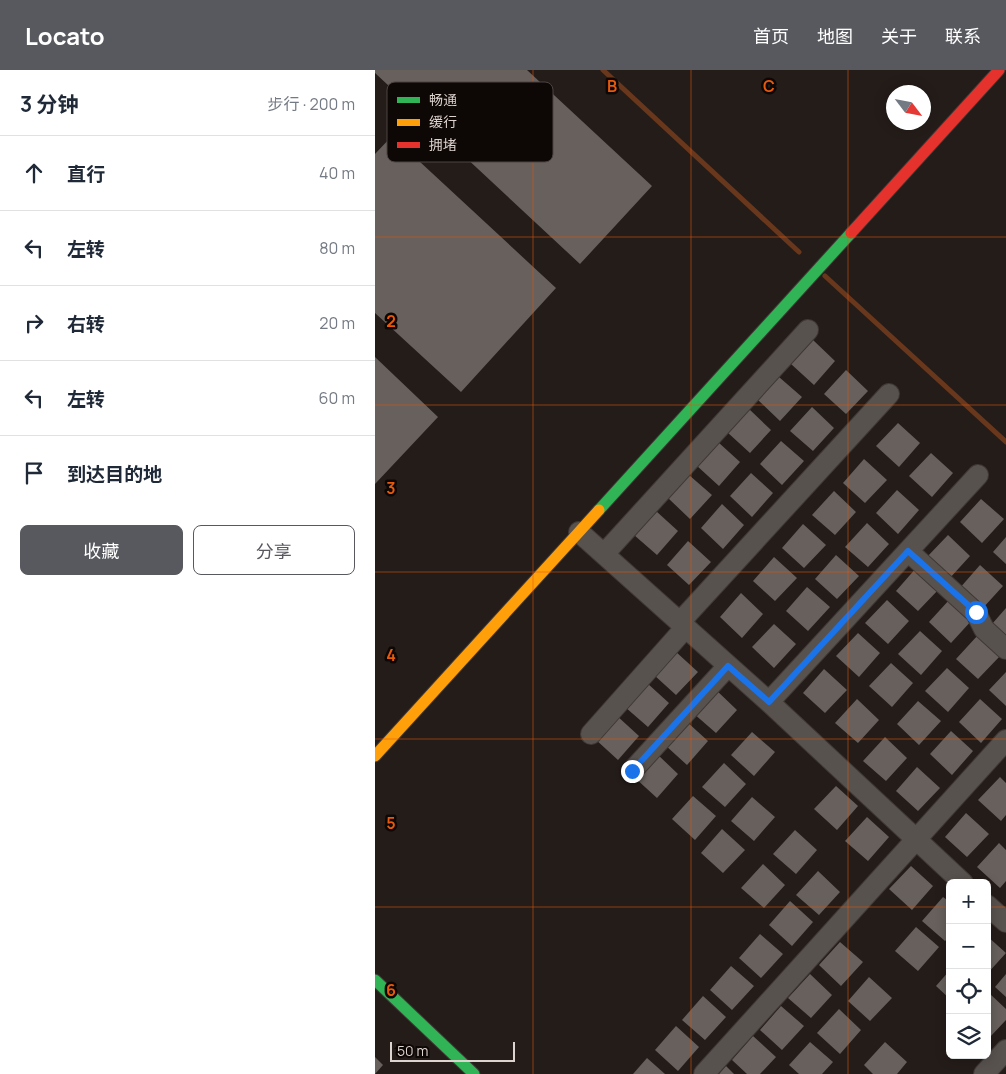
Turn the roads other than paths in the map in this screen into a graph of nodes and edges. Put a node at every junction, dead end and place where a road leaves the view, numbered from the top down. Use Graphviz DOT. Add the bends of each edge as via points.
graph roads {
  1 [pos="999,70"];
  2 [pos="808,330"];
  3 [pos="889,394"];
  4 [pos="978,475"];
  5 [pos="579,532"];
  6 [pos="908,551"];
  7 [pos="604,554"];
  8 [pos="683,625"];
  9 [pos="1006,649"];
  10 [pos="728,666"];
  11 [pos="769,702"];
  12 [pos="591,734"];
  13 [pos="1006,740"];
  14 [pos="375,756"];
  15 [pos="632,771"];
  16 [pos="917,840"];
  17 [pos="959,879"];
  18 [pos="991,909"];
  19 [pos="1006,922"];
  20 [pos="375,980"];
  21 [pos="1006,1050"];
  22 [pos="474,1074"];
  23 [pos="704,1074"];
  24 [pos="984,1074"];
  1 -- 5 [label="street"];
  2 -- 7 [label="street"];
  3 -- 8 [label="street"];
  4 -- 6 [label="street"];
  5 -- 7 [label="street"];
  5 -- 14 [label="street"];
  6 -- 9 [label="street" via="976,612 984,629"];
  6 -- 11 [label="street"];
  7 -- 8 [label="street"];
  8 -- 10 [label="street"];
  8 -- 12 [label="street"];
  10 -- 11 [label="street"];
  10 -- 15 [label="street"];
  11 -- 16 [label="street"];
  13 -- 16 [label="street"];
  16 -- 17 [label="street"];
  16 -- 23 [label="street"];
  18 -- 19 [label="street"];
  20 -- 22 [label="street"];
  21 -- 24 [label="street"];
}
